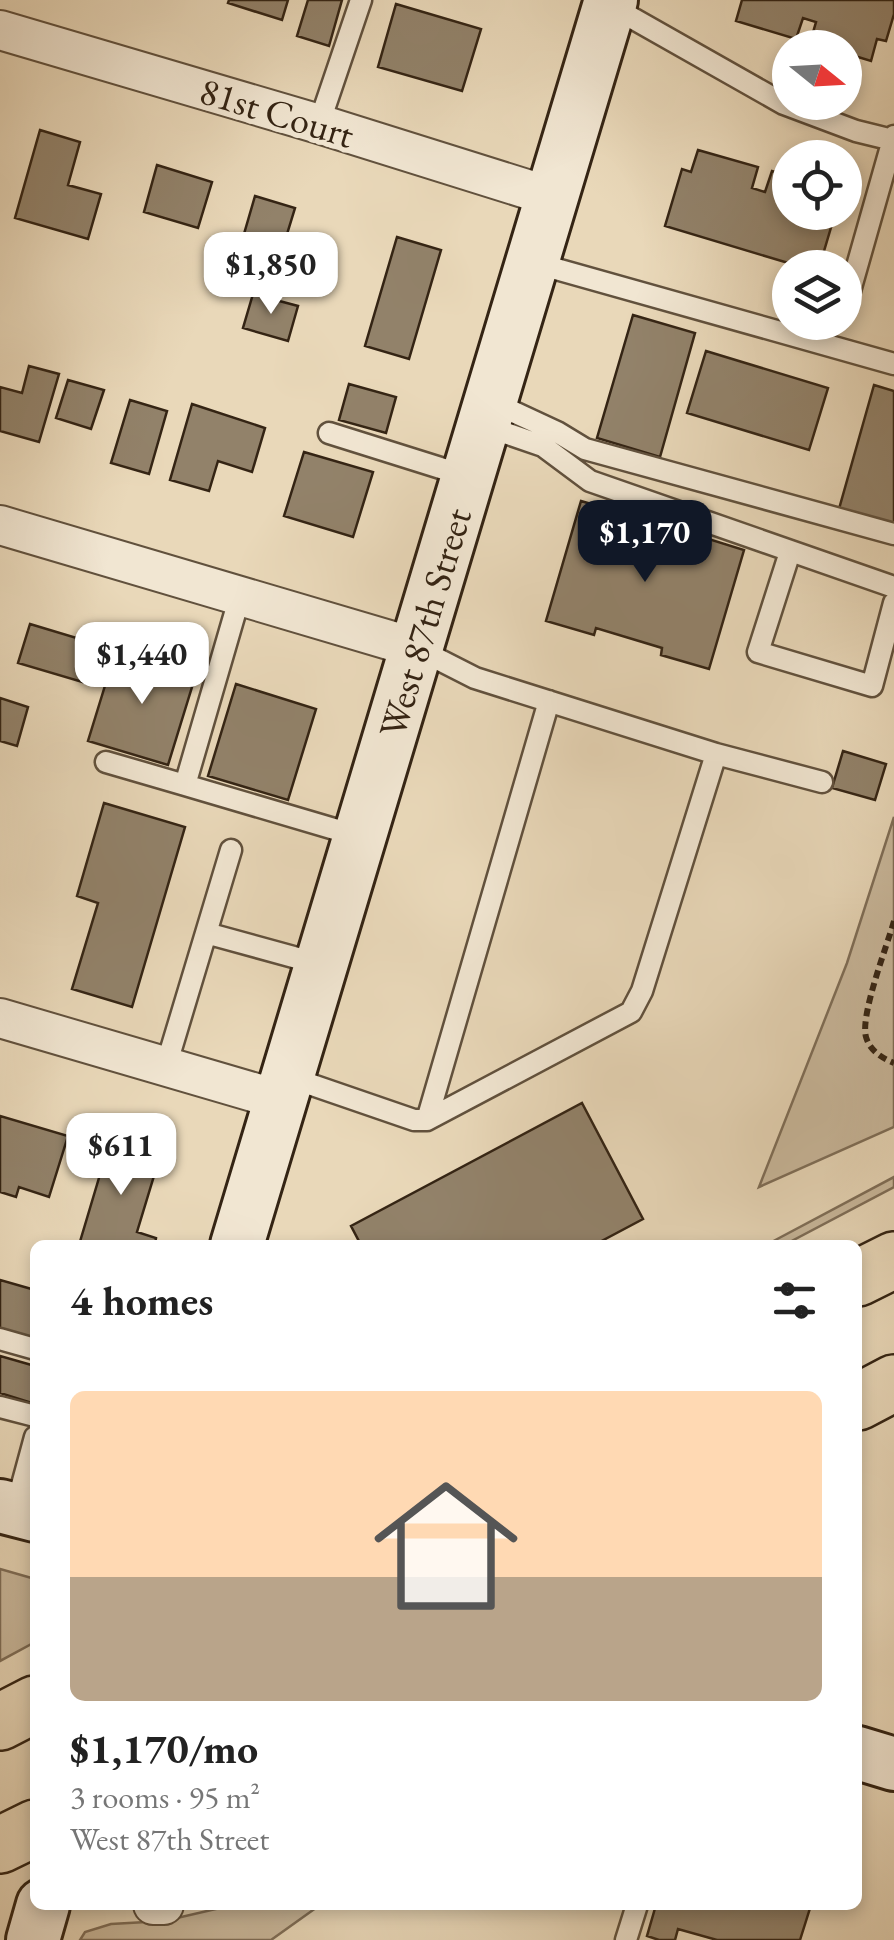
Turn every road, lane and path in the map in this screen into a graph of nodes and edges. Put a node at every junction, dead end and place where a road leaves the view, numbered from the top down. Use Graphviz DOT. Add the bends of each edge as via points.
graph roads {
  1 [pos="362,0"];
  2 [pos="610,3"];
  3 [pos="0,30"];
  4 [pos="318,124"];
  5 [pos="894,138"];
  6 [pos="552,197"];
  7 [pos="862,250"];
  8 [pos="532,262"];
  9 [pos="894,364"];
  10 [pos="487,413"];
  11 [pos="329,433"];
  12 [pos="468,477"];
  13 [pos="0,525"];
  14 [pos="894,534"];
  15 [pos="790,552"];
  16 [pos="894,588"];
  17 [pos="240,596"];
  18 [pos="894,602"];
  19 [pos="416,648"];
  20 [pos="549,701"];
  21 [pos="716,754"];
  22 [pos="106,762"];
  23 [pos="822,782"];
  24 [pos="185,786"];
  25 [pos="360,836"];
  26 [pos="231,850"];
  27 [pos="894,921"];
  28 [pos="206,933"];
  29 [pos="321,964"];
  30 [pos="0,1018"];
  31 [pos="894,1063"];
  32 [pos="166,1066"];
  33 [pos="284,1088"];
  34 [pos="427,1120"];
  35 [pos="238,1240"];
  36 [pos="894,1260"];
  37 [pos="862,1276"];
  38 [pos="0,1339"];
  39 [pos="30,1348"];
  40 [pos="894,1383"];
  41 [pos="862,1400"];
  42 [pos="0,1406"];
  43 [pos="30,1415"];
  44 [pos="30,1457"];
  45 [pos="17,1510"];
  46 [pos="862,1754"];
  47 [pos="894,1764"];
  48 [pos="42,1910"];
  49 [pos="635,1910"];
  50 [pos="34,1940"];
  51 [pos="626,1940"];
  1 -- 4 [label="lane"];
  2 -- 5 [label="lane" via="784,104"];
  2 -- 6 [label="main road, West 87th Street"];
  3 -- 4 [label="street, 81st Court"];
  4 -- 6 [label="street, 81st Court"];
  5 -- 7 [label="lane"];
  6 -- 8 [label="main road, West 87th Street"];
  8 -- 9 [label="lane"];
  8 -- 10 [label="main road, West 87th Street"];
  10 -- 12 [label="main road, West 87th Street"];
  10 -- 14 [label="lane" via="557,432 584,450"];
  10 -- 15 [label="lane" via="590,481"];
  11 -- 12 [label="lane"];
  12 -- 19 [label="main road, West 87th Street"];
  13 -- 17 [label="street"];
  15 -- 16 [label="lane"];
  15 -- 18 [label="lane" via="758,652 872,686"];
  17 -- 19 [label="street"];
  17 -- 24 [label="lane"];
  19 -- 20 [label="lane" via="475,678"];
  19 -- 25 [label="main road, West 87th Street"];
  20 -- 21 [label="lane"];
  20 -- 34 [label="lane"];
  21 -- 23 [label="lane"];
  21 -- 34 [label="lane" via="631,1012"];
  22 -- 24 [label="lane"];
  24 -- 25 [label="lane"];
  25 -- 29 [label="main road, West 87th Street"];
  26 -- 28 [label="lane"];
  27 -- 31 [label="path" via="865,1034 872,1049"];
  28 -- 29 [label="lane"];
  28 -- 32 [label="lane"];
  29 -- 33 [label="main road, West 87th Street"];
  30 -- 32 [label="street"];
  32 -- 33 [label="street"];
  33 -- 34 [label="lane"];
  33 -- 35 [label="main road, West 87th Street"];
  36 -- 37 [label="highway"];
  38 -- 39 [label="lane"];
  40 -- 41 [label="highway"];
  42 -- 43 [label="lane"];
  44 -- 45 [label="lane"];
  46 -- 47 [label="main road"];
  48 -- 50 [label="main road"];
  49 -- 51 [label="lane"];
}
